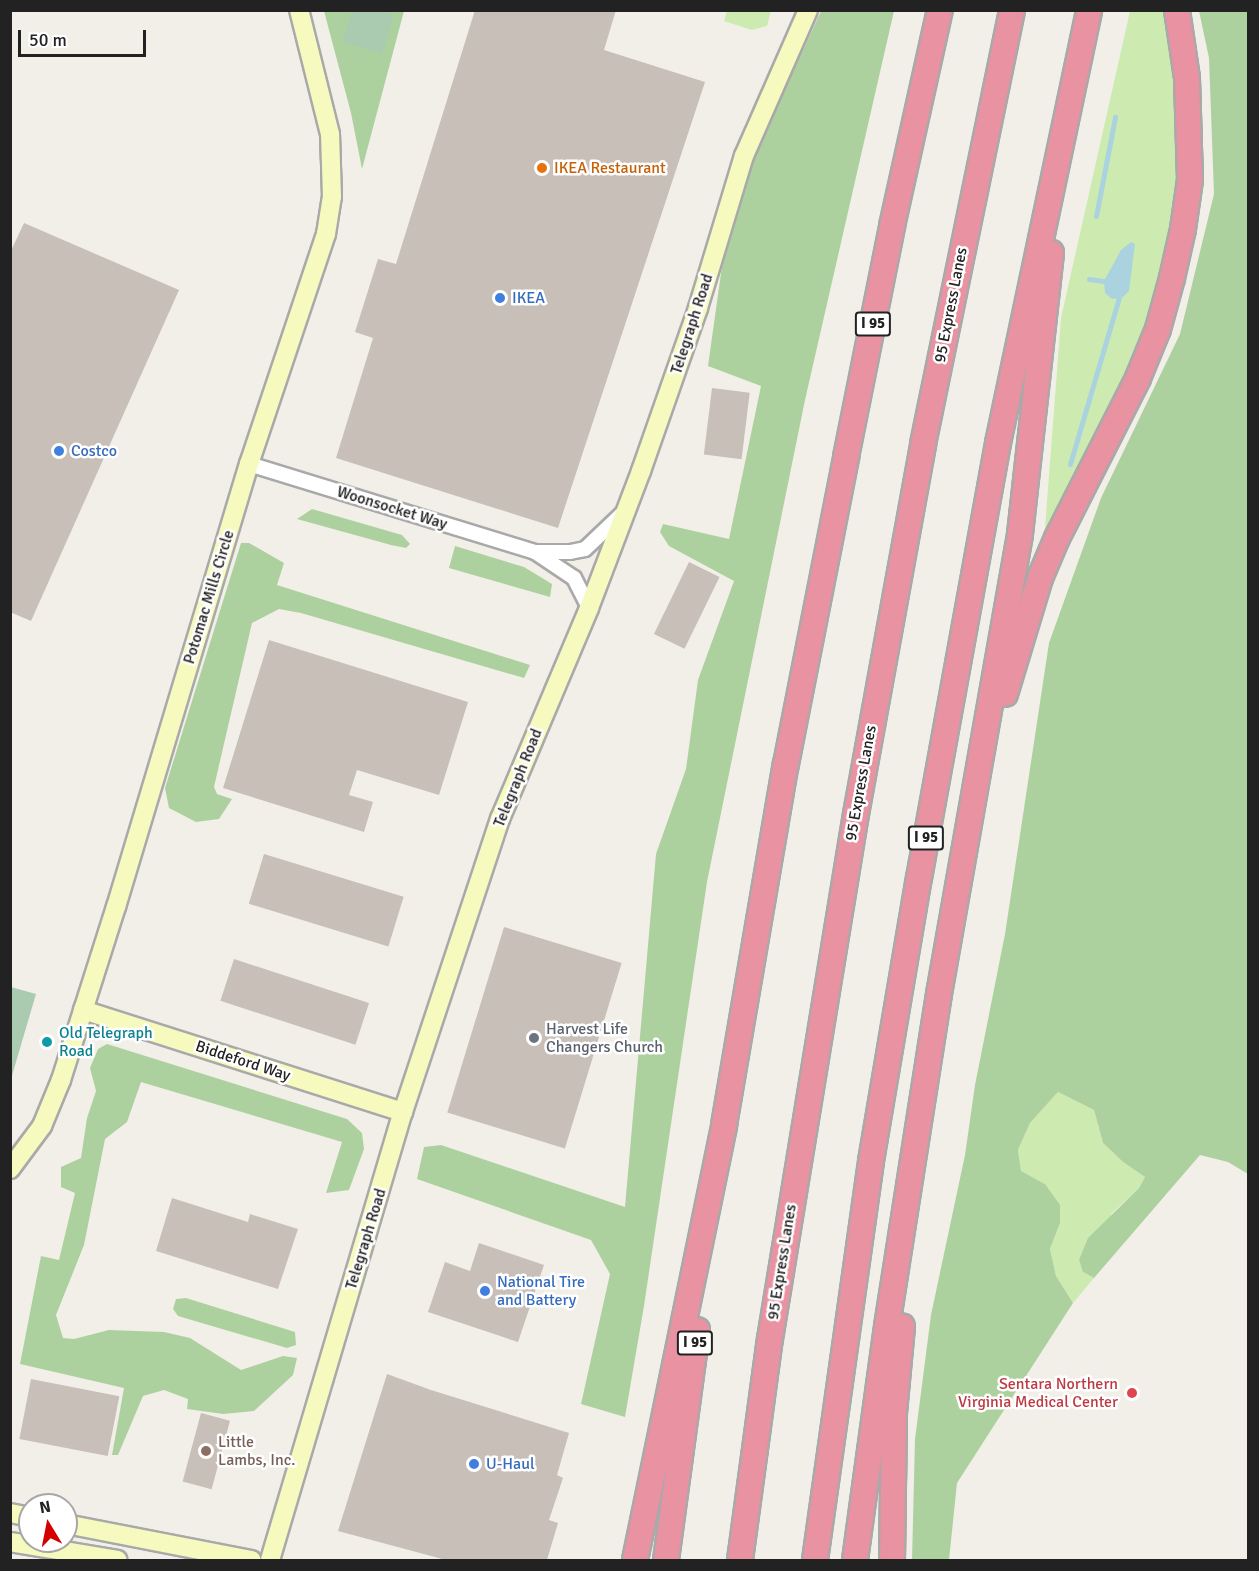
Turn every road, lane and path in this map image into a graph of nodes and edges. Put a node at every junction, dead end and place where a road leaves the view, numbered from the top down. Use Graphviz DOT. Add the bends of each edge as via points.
graph roads {
  1 [pos="299,10"];
  2 [pos="808,10"];
  3 [pos="940,10"];
  4 [pos="1012,10"];
  5 [pos="1089,10"];
  6 [pos="1177,10"];
  7 [pos="1065,120"];
  8 [pos="249,464"];
  9 [pos="626,510"];
  10 [pos="535,552"];
  11 [pos="589,608"];
  12 [pos="971,815"];
  13 [pos="83,1010"];
  14 [pos="404,1112"];
  15 [pos="724,1125"];
  16 [pos="914,1154"];
  17 [pos="10,1169"];
  18 [pos="78,1526"];
  19 [pos="10,1542"];
  20 [pos="118,1560"];
  21 [pos="252,1560"];
  22 [pos="270,1560"];
  23 [pos="635,1560"];
  24 [pos="666,1560"];
  25 [pos="740,1560"];
  26 [pos="815,1560"];
  27 [pos="855,1560"];
  28 [pos="892,1560"];
  1 -- 8 [label="street, Potomac Mills Circle" via="330,134 332,197 326,234"];
  2 -- 9 [label="street, Telegraph Road" via="744,156 680,361"];
  3 -- 15 [label="highway, I 95" via="892,226 786,764"];
  4 -- 25 [label="highway, 95 Express Lanes" via="925,432 856,814 770,1339"];
  5 -- 7 [label="highway, I 95"];
  6 -- 12 [label="highway" via="1187,78 1190,180 1172,278 1158,329 1138,378 1040,578"];
  7 -- 12 [label="highway" via="1030,458"];
  7 -- 26 [label="highway, I 95" via="998,443 919,878 871,1161"];
  8 -- 10 [label="street, Woonsocket Way"];
  8 -- 13 [label="street, Potomac Mills Circle"];
  9 -- 10 [label="street, Woonsocket Way" via="585,549"];
  9 -- 11 [label="street, Telegraph Road"];
  10 -- 11 [label="street, Woonsocket Way" via="574,578"];
  11 -- 14 [label="street, Telegraph Road" via="500,819"];
  12 -- 16 [label="highway"];
  13 -- 14 [label="street, Biddeford Way"];
  13 -- 17 [label="street, Potomac Mills Circle" via="42,1126"];
  14 -- 22 [label="street, Telegraph Road"];
  15 -- 23 [label="highway"];
  15 -- 24 [label="highway, I 95"];
  16 -- 27 [label="highway"];
  16 -- 28 [label="highway" via="894,1413"];
  18 -- 21 [label="street"];
  19 -- 20 [label="street"];
}
